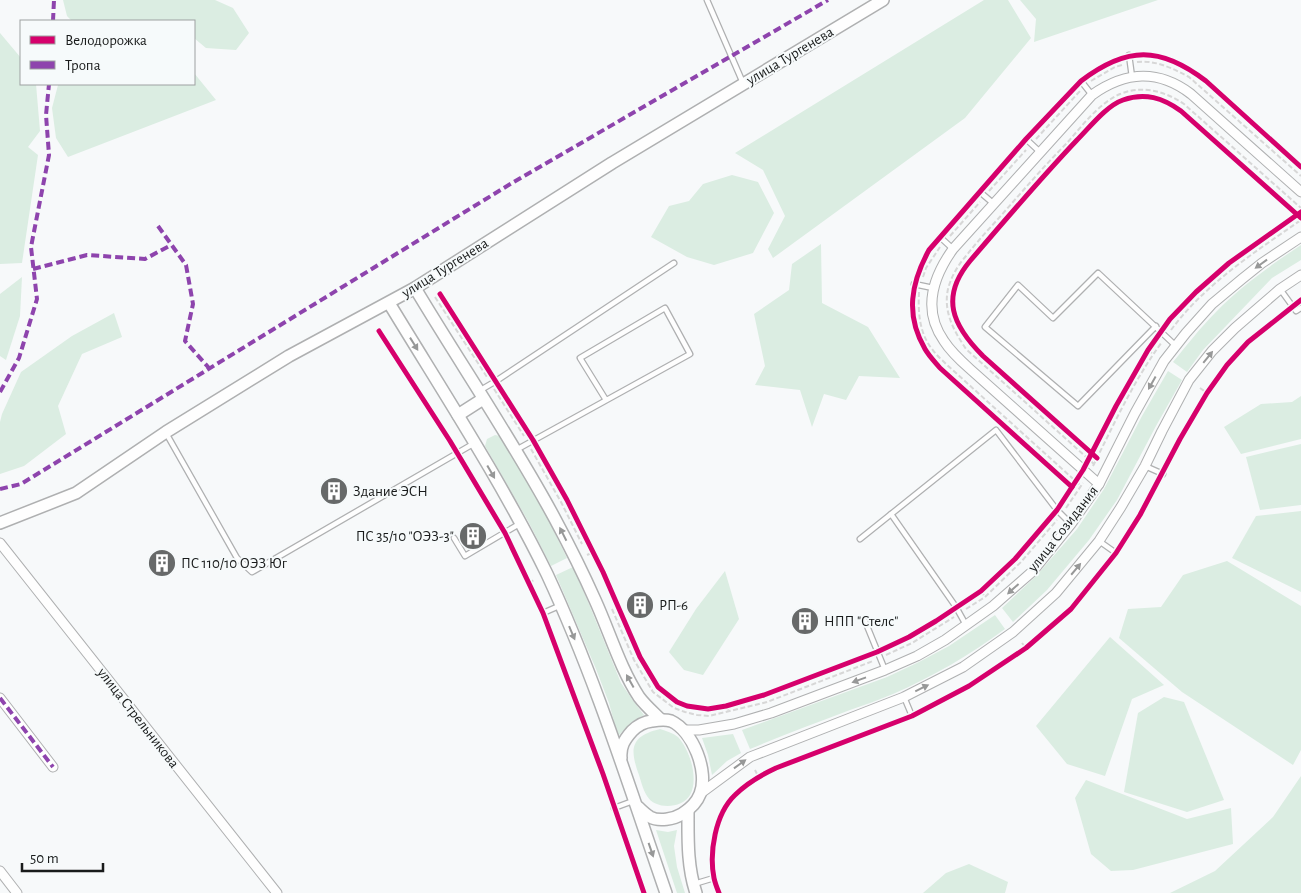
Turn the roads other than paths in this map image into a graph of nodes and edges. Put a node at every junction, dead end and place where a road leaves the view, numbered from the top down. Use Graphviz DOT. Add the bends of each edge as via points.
graph roads {
  1 [pos="707,0"];
  2 [pos="883,0"];
  3 [pos="1129,56"];
  4 [pos="1132,77"];
  5 [pos="1081,81"];
  6 [pos="743,84"];
  7 [pos="1092,95"];
  8 [pos="1026,139"];
  9 [pos="1041,152"];
  10 [pos="1301,192"];
  11 [pos="982,194"];
  12 [pos="994,204"];
  13 [pos="940,237"];
  14 [pos="1301,237"];
  15 [pos="954,248"];
  16 [pos="674,263"];
  17 [pos="1301,275"];
  18 [pos="917,285"];
  19 [pos="415,288"];
  20 [pos="933,288"];
  21 [pos="1280,289"];
  22 [pos="389,303"];
  23 [pos="1301,308"];
  24 [pos="1156,326"];
  25 [pos="1176,346"];
  26 [pos="481,395"];
  27 [pos="606,400"];
  28 [pos="458,415"];
  29 [pos="166,432"];
  30 [pos="474,443"];
  31 [pos="516,450"];
  32 [pos="1146,466"];
  33 [pos="1163,474"];
  34 [pos="1099,484"];
  35 [pos="890,514"];
  36 [pos="0,523"];
  37 [pos="521,524"];
  38 [pos="1071,524"];
  39 [pos="454,538"];
  40 [pos="860,539"];
  41 [pos="1099,541"];
  42 [pos="0,543"];
  43 [pos="1116,553"];
  44 [pos="561,605"];
  45 [pos="543,613"];
  46 [pos="865,621"];
  47 [pos="966,625"];
  48 [pos="885,670"];
  49 [pos="904,697"];
  50 [pos="0,698"];
  51 [pos="912,716"];
  52 [pos="660,719"];
  53 [pos="683,730"];
  54 [pos="622,765"];
  55 [pos="53,767"];
  56 [pos="700,793"];
  57 [pos="636,804"];
  58 [pos="614,808"];
  59 [pos="688,810"];
  60 [pos="0,871"];
  61 [pos="714,878"];
  62 [pos="695,888"];
  63 [pos="17,893"];
  64 [pos="277,893"];
  65 [pos="666,893"];
  1 -- 6 [label="lane"];
  2 -- 6 [label="street, улица Тургенева"];
  3 -- 4 [label="lane"];
  4 -- 7 [label="street" via="1119,80"];
  4 -- 10 [label="street" via="1158,77 1192,94"];
  5 -- 7 [label="lane"];
  6 -- 19 [label="street, улица Тургенева"];
  7 -- 9 [label="street"];
  8 -- 9 [label="lane"];
  9 -- 12 [label="street"];
  11 -- 12 [label="lane"];
  12 -- 15 [label="street"];
  13 -- 15 [label="lane"];
  14 -- 25 [label="street, улица Созидания, one-way" via="1262,263 1212,304"];
  15 -- 20 [label="street" via="939,271"];
  16 -- 26 [label="lane" via="494,383"];
  17 -- 21 [label="street"];
  18 -- 20 [label="lane"];
  19 -- 22 [label="street, улица Тургенева"];
  19 -- 26 [label="street"];
  20 -- 34 [label="street" via="932,311 936,325 957,357"];
  21 -- 23 [label="lane" via="1296,311"];
  32 -- 21 [label="street, one-way" via="1189,380 1212,351"];
  22 -- 28 [label="street, one-way"];
  22 -- 29 [label="street, улица Тургенева" via="289,356"];
  24 -- 24 [label="lane" via="1098,272 1053,318 1018,285 985,327 1078,406"];
  24 -- 25 [label="lane"];
  25 -- 34 [label="street, улица Созидания, one-way" via="1135,413"];
  26 -- 28 [label="street"];
  26 -- 31 [label="street"];
  27 -- 27 [label="lane" via="690,354 665,308 580,358"];
  27 -- 31 [label="lane"];
  28 -- 30 [label="street"];
  29 -- 30 [label="lane" via="237,558 252,572"];
  29 -- 36 [label="street, улица Тургенева" via="76,493"];
  30 -- 37 [label="street, one-way"];
  52 -- 31 [label="street, one-way" via="640,699 622,666 580,568"];
  32 -- 33 [label="lane"];
  32 -- 41 [label="street"];
  34 -- 38 [label="street, улица Созидания"];
  35 -- 38 [label="lane" via="996,430"];
  35 -- 40 [label="lane"];
  35 -- 47 [label="lane"];
  37 -- 39 [label="lane" via="465,556"];
  37 -- 44 [label="street"];
  38 -- 47 [label="street, улица Созидания, one-way" via="1033,571"];
  41 -- 43 [label="lane"];
  49 -- 41 [label="street, one-way" via="962,667 1013,632 1056,593"];
  42 -- 64 [label="street, улица Стрельникова"];
  44 -- 45 [label="lane"];
  44 -- 54 [label="street, one-way"];
  46 -- 48 [label="lane"];
  47 -- 48 [label="street, улица Созидания" via="917,656"];
  48 -- 53 [label="street, улица Созидания, one-way" via="734,724"];
  49 -- 51 [label="lane"];
  56 -- 49 [label="street, one-way" via="750,757"];
  50 -- 55 [label="street"];
  52 -- 53 [label="street" via="670,721"];
  52 -- 54 [label="street" via="637,726 629,735 620,750"];
  53 -- 56 [label="street" via="699,758 703,776"];
  54 -- 57 [label="street"];
  56 -- 59 [label="street"];
  57 -- 58 [label="lane"];
  57 -- 59 [label="street" via="651,818 667,820"];
  57 -- 65 [label="street, one-way"];
  59 -- 62 [label="street" via="688,849"];
  60 -- 63 [label="street"];
  61 -- 62 [label="lane"];
}
